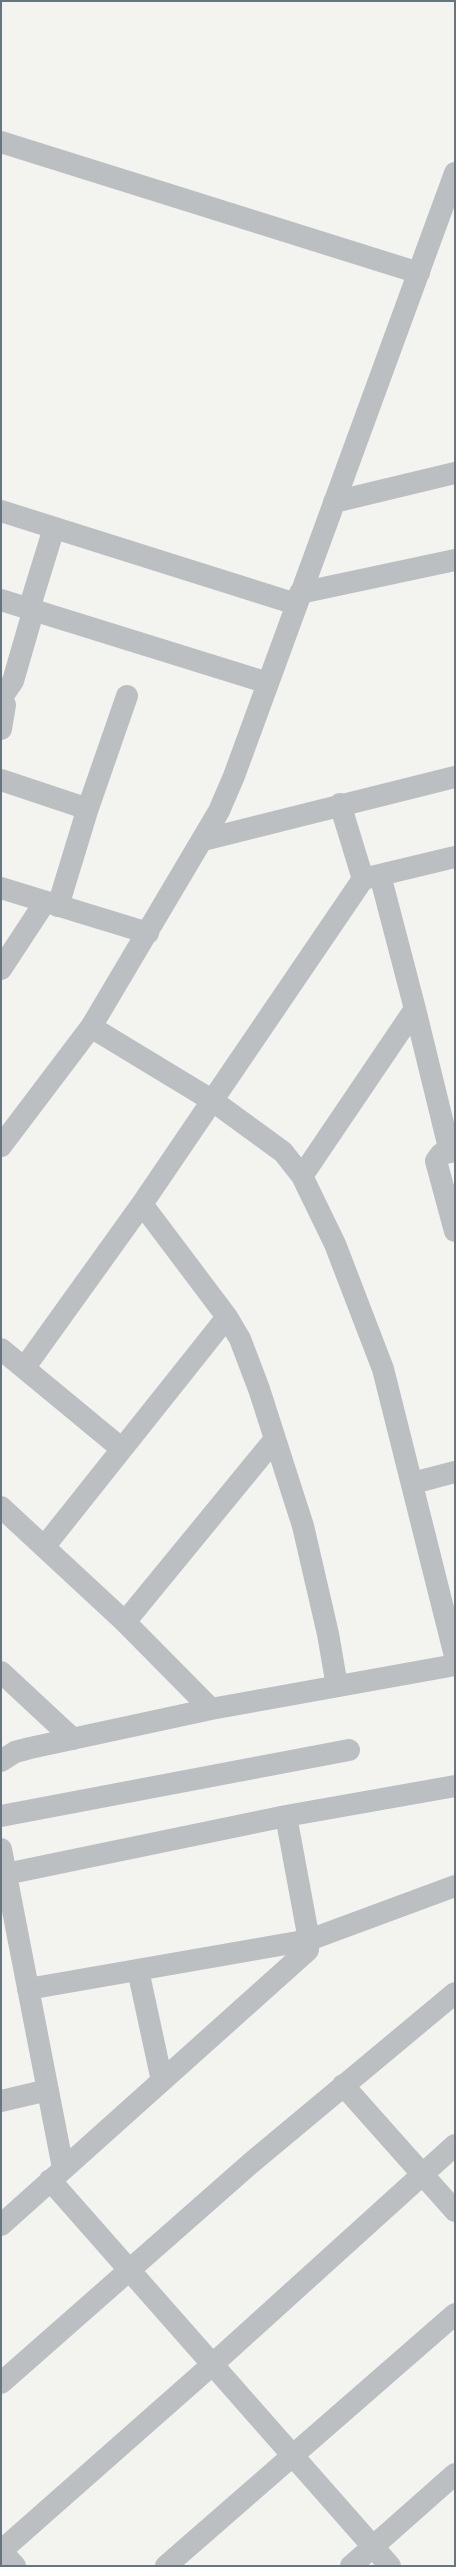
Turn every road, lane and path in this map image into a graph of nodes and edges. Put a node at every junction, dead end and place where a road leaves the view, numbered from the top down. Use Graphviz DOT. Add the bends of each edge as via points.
graph roads {
  1 [pos="1,142"];
  2 [pos="455,173"];
  3 [pos="451,196"];
  4 [pos="419,273"];
  5 [pos="455,473"];
  6 [pos="334,502"];
  7 [pos="1,511"];
  8 [pos="54,528"];
  9 [pos="455,560"];
  10 [pos="298,599"];
  11 [pos="1,600"];
  12 [pos="29,609"];
  13 [pos="268,683"];
  14 [pos="2,696"];
  15 [pos="127,696"];
  16 [pos="1,729"];
  17 [pos="455,777"];
  18 [pos="1,780"];
  19 [pos="340,804"];
  20 [pos="87,811"];
  21 [pos="203,840"];
  22 [pos="455,857"];
  23 [pos="371,877"];
  24 [pos="1,888"];
  25 [pos="52,904"];
  26 [pos="148,933"];
  27 [pos="1,969"];
  28 [pos="416,1009"];
  29 [pos="91,1027"];
  30 [pos="213,1101"];
  31 [pos="1,1146"];
  32 [pos="452,1152"];
  33 [pos="302,1176"];
  34 [pos="142,1204"];
  35 [pos="455,1231"];
  36 [pos="227,1317"];
  37 [pos="1,1349"];
  38 [pos="25,1367"];
  39 [pos="275,1439"];
  40 [pos="122,1449"];
  41 [pos="455,1472"];
  42 [pos="413,1483"];
  43 [pos="1,1507"];
  44 [pos="44,1547"];
  45 [pos="448,1594"];
  46 [pos="125,1622"];
  47 [pos="455,1656"];
  48 [pos="455,1665"];
  49 [pos="1,1672"];
  50 [pos="337,1686"];
  51 [pos="211,1709"];
  52 [pos="73,1739"];
  53 [pos="349,1750"];
  54 [pos="1,1761"];
  55 [pos="455,1786"];
  56 [pos="1,1816"];
  57 [pos="286,1816"];
  58 [pos="1,1849"];
  59 [pos="3,1874"];
  60 [pos="455,1886"];
  61 [pos="309,1940"];
  62 [pos="138,1970"];
  63 [pos="28,1989"];
  64 [pos="455,1993"];
  65 [pos="162,2081"];
  66 [pos="343,2085"];
  67 [pos="48,2090"];
  68 [pos="1,2101"];
  69 [pos="455,2145"];
  70 [pos="57,2174"];
  71 [pos="422,2175"];
  72 [pos="455,2211"];
  73 [pos="1,2225"];
  74 [pos="130,2270"];
  75 [pos="455,2314"];
  76 [pos="212,2364"];
  77 [pos="1,2383"];
  78 [pos="293,2456"];
  79 [pos="455,2474"];
  80 [pos="373,2547"];
  81 [pos="1,2551"];
  82 [pos="15,2566"];
  83 [pos="166,2566"];
  84 [pos="351,2566"];
  85 [pos="390,2566"];
  1 -- 4 [label="street"];
  2 -- 3 [label="street"];
  3 -- 4 [label="street"];
  4 -- 6 [label="street"];
  5 -- 6 [label="street"];
  6 -- 10 [label="street"];
  7 -- 8 [label="street"];
  8 -- 10 [label="street"];
  8 -- 12 [label="street"];
  9 -- 10 [label="street"];
  10 -- 13 [label="street"];
  11 -- 12 [label="street"];
  12 -- 13 [label="street"];
  12 -- 14 [label="street" via="33,612 13,681"];
  13 -- 21 [label="street" via="234,776"];
  14 -- 16 [label="street" via="5,715"];
  15 -- 20 [label="street"];
  17 -- 19 [label="street"];
  18 -- 20 [label="street" via="82,807"];
  19 -- 21 [label="street"];
  19 -- 23 [label="street"];
  20 -- 25 [label="street"];
  21 -- 26 [label="street"];
  22 -- 23 [label="street"];
  23 -- 28 [label="street"];
  23 -- 30 [label="street"];
  24 -- 25 [label="street"];
  25 -- 26 [label="street"];
  25 -- 27 [label="street"];
  26 -- 29 [label="street"];
  28 -- 32 [label="street"];
  28 -- 33 [label="street"];
  29 -- 30 [label="street"];
  29 -- 31 [label="street"];
  30 -- 33 [label="street" via="283,1152"];
  30 -- 34 [label="street"];
  32 -- 35 [label="street" via="441,1154 436,1162"];
  33 -- 42 [label="street" via="336,1244 383,1369"];
  34 -- 36 [label="street"];
  34 -- 38 [label="street"];
  36 -- 39 [label="street" via="242,1346"];
  36 -- 40 [label="street"];
  37 -- 38 [label="street"];
  38 -- 40 [label="street"];
  39 -- 46 [label="street"];
  39 -- 50 [label="street" via="303,1526 328,1634"];
  40 -- 44 [label="street"];
  41 -- 42 [label="street"];
  42 -- 45 [label="street"];
  43 -- 44 [label="street"];
  44 -- 46 [label="street"];
  45 -- 47 [label="street"];
  46 -- 51 [label="street"];
  48 -- 50 [label="street"];
  49 -- 52 [label="street"];
  50 -- 51 [label="street"];
  51 -- 52 [label="street"];
  52 -- 54 [label="street" via="15,1752"];
  53 -- 56 [label="street"];
  55 -- 57 [label="street"];
  57 -- 59 [label="street"];
  57 -- 61 [label="street"];
  58 -- 59 [label="street"];
  59 -- 63 [label="street"];
  60 -- 61 [label="street"];
  61 -- 62 [label="street"];
  61 -- 65 [label="street" via="308,1950"];
  62 -- 63 [label="street"];
  62 -- 65 [label="street"];
  63 -- 67 [label="street"];
  64 -- 66 [label="street"];
  65 -- 70 [label="street"];
  66 -- 71 [label="street"];
  66 -- 74 [label="street"];
  67 -- 68 [label="street"];
  67 -- 70 [label="street"];
  69 -- 71 [label="street"];
  70 -- 73 [label="street"];
  70 -- 74 [label="street"];
  71 -- 72 [label="street"];
  71 -- 76 [label="street"];
  74 -- 76 [label="street"];
  74 -- 77 [label="street"];
  75 -- 78 [label="street"];
  76 -- 78 [label="street"];
  76 -- 81 [label="street"];
  78 -- 80 [label="street"];
  78 -- 83 [label="street"];
  79 -- 80 [label="street"];
  80 -- 84 [label="street"];
  80 -- 85 [label="street"];
  81 -- 82 [label="street"];
}
